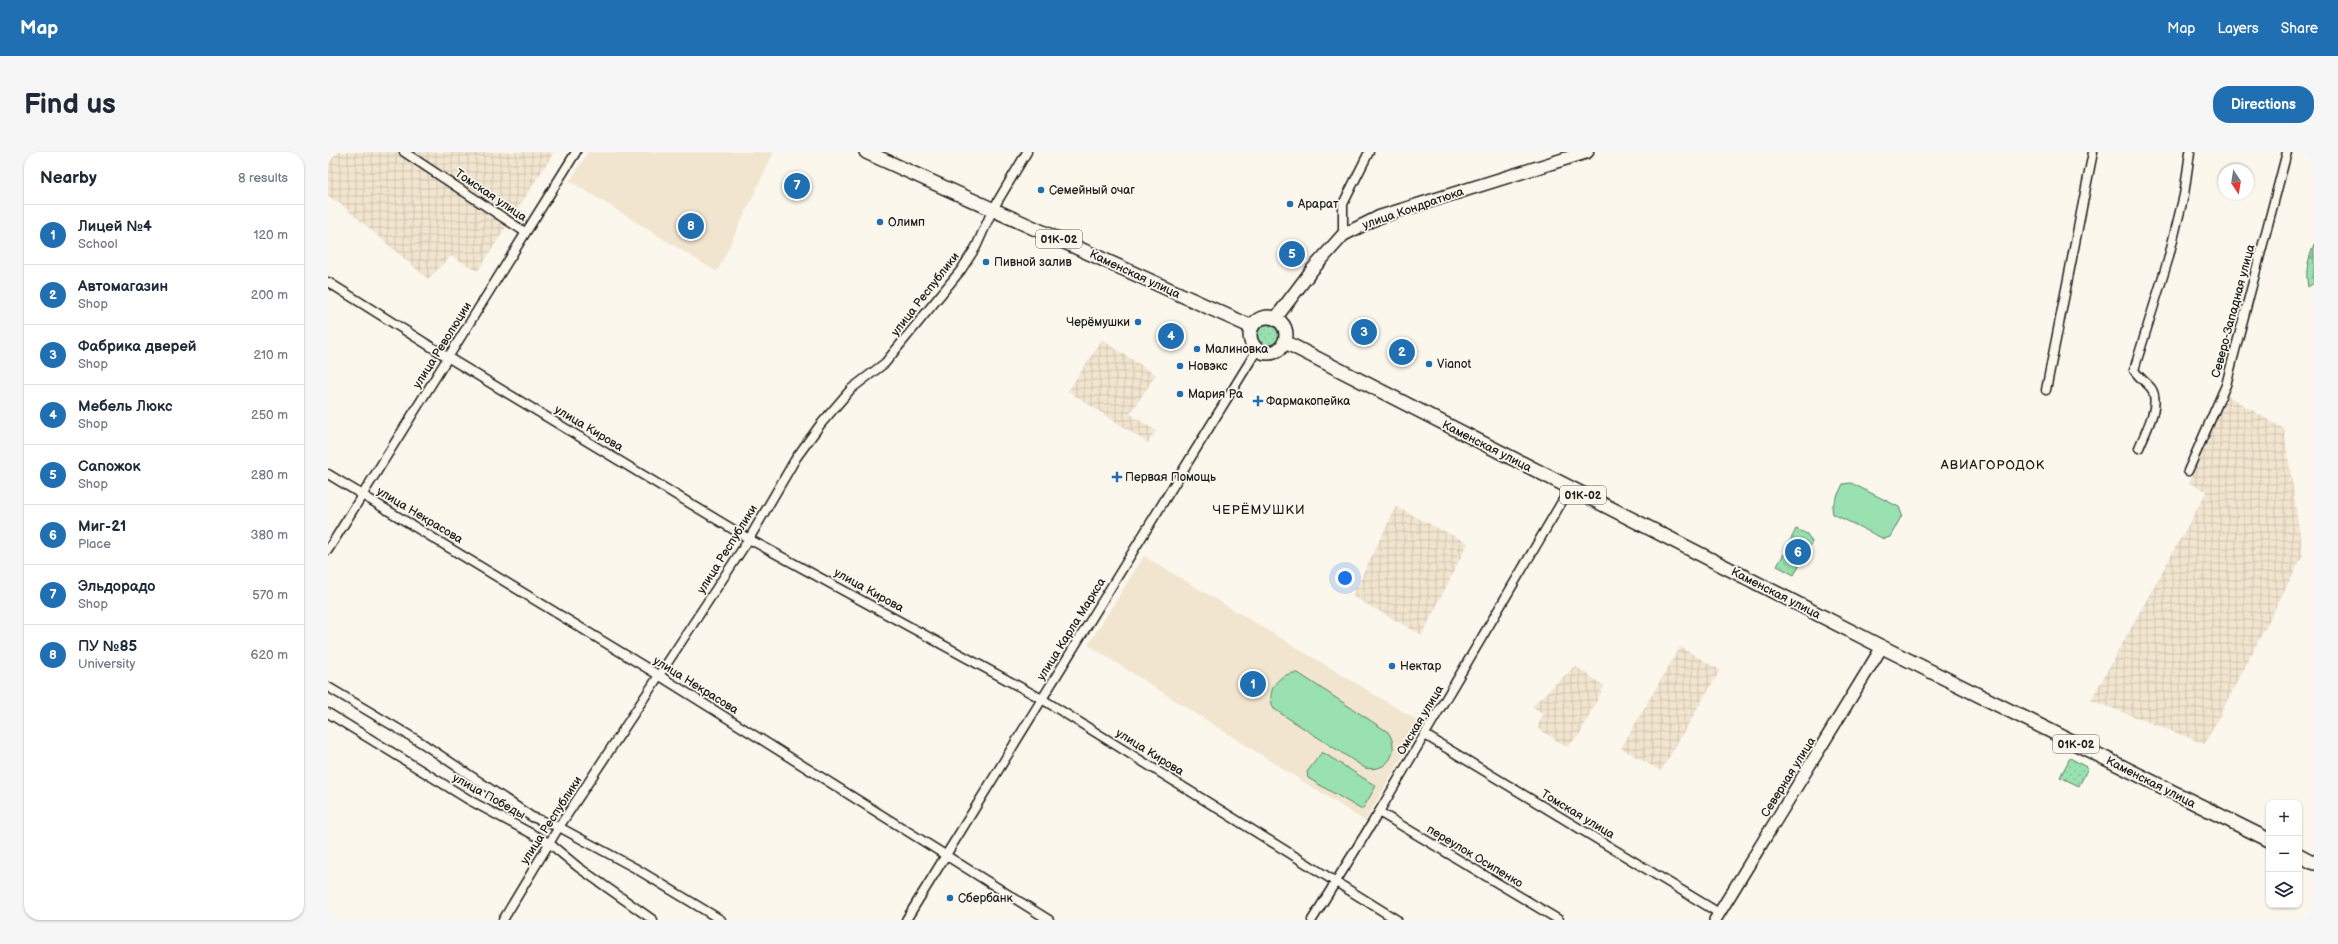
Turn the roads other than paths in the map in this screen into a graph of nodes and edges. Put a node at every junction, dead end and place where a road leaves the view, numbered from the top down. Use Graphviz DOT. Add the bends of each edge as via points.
graph roads {
  1 [pos="404,152"];
  2 [pos="576,152"];
  3 [pos="866,152"];
  4 [pos="1027,152"];
  5 [pos="1369,152"];
  6 [pos="1587,152"];
  7 [pos="2093,152"];
  8 [pos="2190,152"];
  9 [pos="2287,152"];
  10 [pos="993,209"];
  11 [pos="525,232"];
  12 [pos="1343,235"];
  13 [pos="328,282"];
  14 [pos="1275,319"];
  15 [pos="1252,327"];
  16 [pos="1285,342"];
  17 [pos="1257,350"];
  18 [pos="449,358"];
  19 [pos="2046,390"];
  20 [pos="2139,448"];
  21 [pos="2188,471"];
  22 [pos="328,474"];
  23 [pos="1570,488"];
  24 [pos="362,494"];
  25 [pos="749,539"];
  26 [pos="328,550"];
  27 [pos="1882,647"];
  28 [pos="660,676"];
  29 [pos="328,687"];
  30 [pos="1042,698"];
  31 [pos="328,713"];
  32 [pos="1425,734"];
  33 [pos="1379,812"];
  34 [pos="559,827"];
  35 [pos="2266,839"];
  36 [pos="549,843"];
  37 [pos="946,854"];
  38 [pos="2302,857"];
  39 [pos="2314,863"];
  40 [pos="1337,882"];
  41 [pos="1717,917"];
  42 [pos="503,920"];
  43 [pos="653,920"];
  44 [pos="721,920"];
  45 [pos="906,920"];
  46 [pos="1049,920"];
  47 [pos="1312,920"];
  48 [pos="1397,920"];
  49 [pos="1559,920"];
  1 -- 11 [label="street, Томская улица"];
  2 -- 11 [label="street, улица Революции"];
  3 -- 10 [label="main road, Каменская улица / 01К-02"];
  4 -- 10 [label="street, улица Республики"];
  5 -- 12 [label="street" via="1343,204"];
  6 -- 12 [label="main road, улица Кондратюка" via="1379,217"];
  7 -- 19 [label="street"];
  8 -- 20 [label="street" via="2184,195 2168,260 2134,370 2139,379 2152,390 2155,399 2154,410"];
  9 -- 21 [label="street, Северо-Западная улица" via="2226,385"];
  10 -- 15 [label="main road, Каменская улица / 01К-02"];
  10 -- 25 [label="street, улица Республики" via="976,247 961,270 885,363 851,389 820,425 796,458"];
  11 -- 18 [label="street, улица Революции"];
  12 -- 14 [label="main road, улица Кондратюка" via="1312,270"];
  13 -- 18 [label="street, улица Кирова"];
  14 -- 15 [label="main road" via="1265,318 1255,322"];
  14 -- 16 [label="main road" via="1284,326"];
  15 -- 17 [label="main road" via="1251,342"];
  16 -- 17 [label="main road" via="1273,353 1267,354"];
  16 -- 23 [label="main road, Каменская улица / 01К-02"];
  17 -- 30 [label="street, улица Карла Маркса"];
  18 -- 24 [label="street, улица Революции"];
  18 -- 25 [label="street, улица Кирова"];
  22 -- 24 [label="street, улица Некрасова"];
  23 -- 27 [label="main road, Каменская улица / 01К-02"];
  23 -- 32 [label="street, Омская улица"];
  24 -- 26 [label="street, улица Революции"];
  24 -- 28 [label="street, улица Некрасова"];
  25 -- 28 [label="street, улица Республики"];
  25 -- 30 [label="street, улица Кирова"];
  27 -- 35 [label="main road, Каменская улица / 01К-02"];
  27 -- 41 [label="street, Северная улица"];
  28 -- 34 [label="street, улица Республики"];
  28 -- 37 [label="street, улица Некрасова"];
  29 -- 34 [label="street" via="422,743 532,817"];
  30 -- 37 [label="street, улица Карла Маркса"];
  30 -- 40 [label="street, улица Кирова"];
  31 -- 36 [label="street, улица Победы" via="464,796"];
  32 -- 33 [label="street, Омская улица"];
  32 -- 41 [label="street, Томская улица"];
  33 -- 40 [label="street, Омская улица"];
  33 -- 49 [label="street, переулок Осипенко"];
  34 -- 36 [label="street, улица Республики"];
  34 -- 44 [label="street" via="647,875"];
  36 -- 42 [label="street, улица Республики"];
  36 -- 43 [label="street, улица Победы" via="578,867"];
  37 -- 45 [label="street, улица Карла Маркса"];
  37 -- 46 [label="street, улица Некрасова"];
  38 -- 39 [label="main road"];
  40 -- 47 [label="street, Омская улица"];
  40 -- 48 [label="street, улица Кирова"];
}
